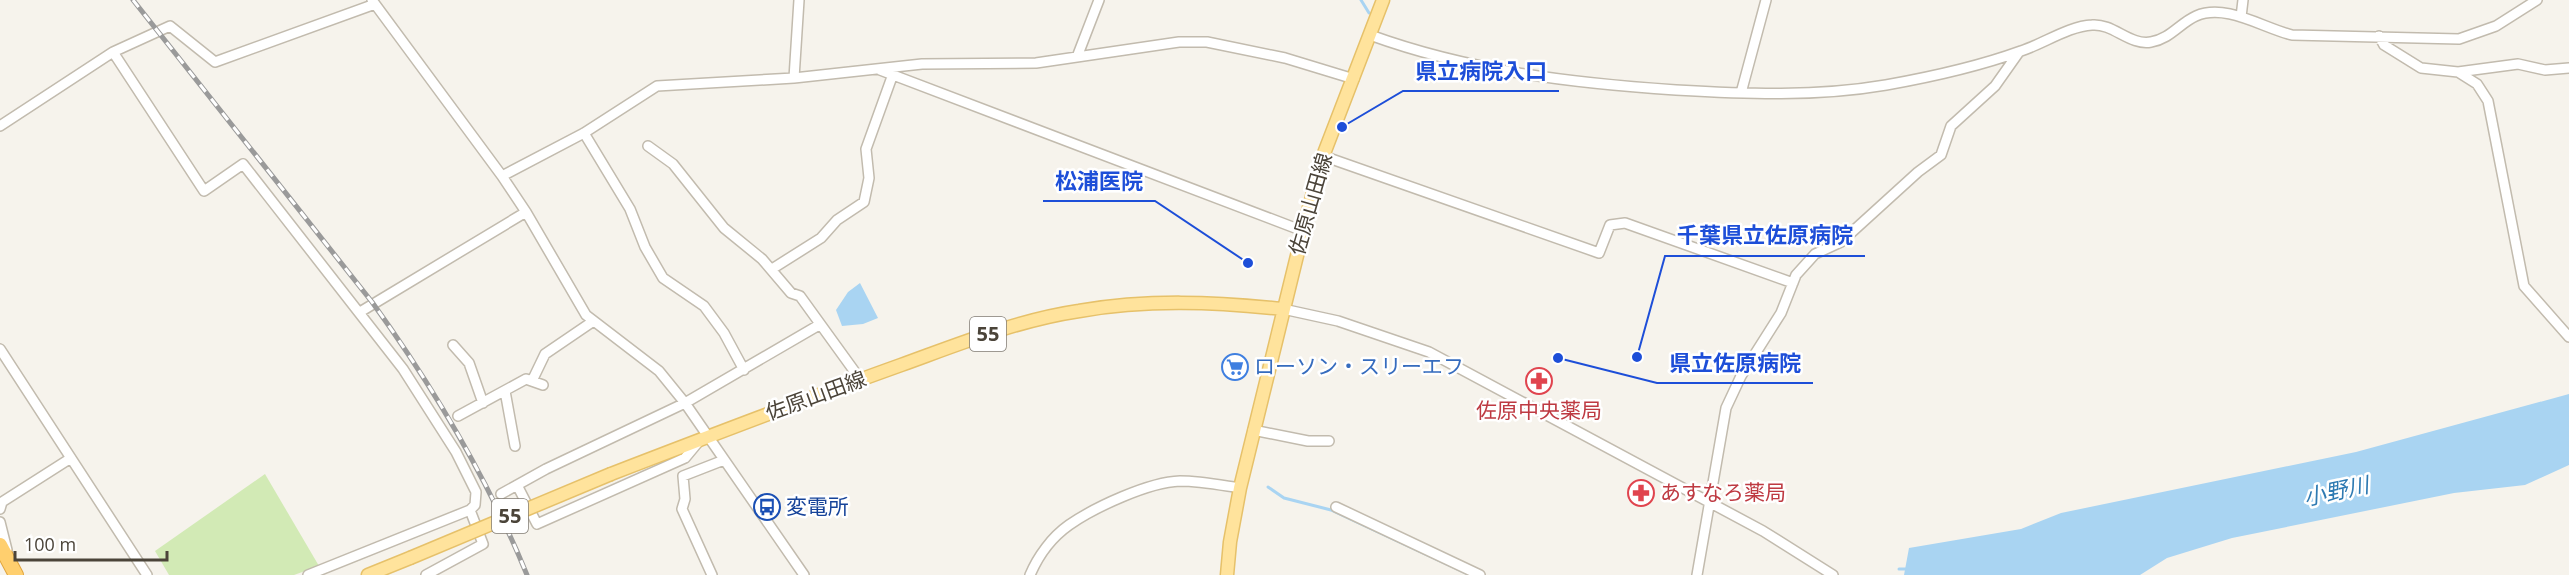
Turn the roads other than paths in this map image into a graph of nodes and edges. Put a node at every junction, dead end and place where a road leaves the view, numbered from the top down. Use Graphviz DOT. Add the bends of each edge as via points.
graph roads {
  1 [pos="799,0"];
  2 [pos="1099,0"];
  3 [pos="1383,0"];
  4 [pos="1766,0"];
  5 [pos="2242,0"];
  6 [pos="2537,0"];
  7 [pos="373,2"];
  8 [pos="2241,17"];
  9 [pos="1370,35"];
  10 [pos="2379,36"];
  11 [pos="113,52"];
  12 [pos="2019,52"];
  13 [pos="1077,57"];
  14 [pos="2569,68"];
  15 [pos="878,69"];
  16 [pos="2458,72"];
  17 [pos="893,74"];
  18 [pos="794,78"];
  19 [pos="1354,79"];
  20 [pos="1741,93"];
  21 [pos="0,126"];
  22 [pos="584,133"];
  23 [pos="648,146"];
  24 [pos="1323,156"];
  25 [pos="502,176"];
  26 [pos="526,212"];
  27 [pos="1303,231"];
  28 [pos="772,269"];
  29 [pos="1793,283"];
  30 [pos="1283,309"];
  31 [pos="360,312"];
  32 [pos="592,322"];
  33 [pos="819,325"];
  34 [pos="2569,337"];
  35 [pos="453,345"];
  36 [pos="0,349"];
  37 [pos="744,370"];
  38 [pos="860,379"];
  39 [pos="532,381"];
  40 [pos="543,385"];
  41 [pos="505,391"];
  42 [pos="483,403"];
  43 [pos="685,403"];
  44 [pos="458,416"];
  45 [pos="1253,430"];
  46 [pos="704,437"];
  47 [pos="1329,441"];
  48 [pos="515,447"];
  49 [pos="71,458"];
  50 [pos="723,460"];
  51 [pos="517,485"];
  52 [pos="1240,488"];
  53 [pos="501,494"];
  54 [pos="1709,502"];
  55 [pos="1336,507"];
  56 [pos="0,509"];
  57 [pos="471,510"];
  58 [pos="0,522"];
  59 [pos="0,545"];
  60 [pos="13,570"];
  61 [pos="432,574"];
  62 [pos="147,575"];
  63 [pos="308,575"];
  64 [pos="368,575"];
  65 [pos="712,575"];
  66 [pos="804,575"];
  67 [pos="1030,575"];
  68 [pos="1227,575"];
  69 [pos="1480,575"];
  70 [pos="1697,575"];
  71 [pos="1833,575"];
  1 -- 18 [label="street"];
  2 -- 13 [label="street"];
  3 -- 9 [label="main road, 佐原山田線"];
  4 -- 20 [label="street"];
  5 -- 8 [label="street"];
  6 -- 10 [label="street" via="2496,26 2459,39"];
  7 -- 11 [label="street" via="215,62 170,26"];
  7 -- 25 [label="street"];
  8 -- 10 [label="street" via="2292,35"];
  8 -- 12 [label="street" via="2204,13 2151,42 2130,39 2093,24"];
  9 -- 19 [label="main road, 佐原山田線"];
  9 -- 20 [label="street" via="1517,75 1588,84"];
  10 -- 16 [label="street" via="2384,45 2421,68"];
  11 -- 21 [label="street"];
  11 -- 31 [label="street" via="204,191 243,164"];
  12 -- 20 [label="street" via="1938,76 1838,93"];
  12 -- 29 [label="street" via="1995,86 1951,126 1941,155 1841,242 1808,260"];
  13 -- 15 [label="street" via="1036,63 922,64"];
  13 -- 19 [label="street" via="1179,42 1207,42 1285,58"];
  14 -- 16 [label="street" via="2545,70 2517,64"];
  15 -- 17 [label="street"];
  15 -- 18 [label="street"];
  16 -- 34 [label="street" via="2477,84 2488,101 2524,286"];
  17 -- 27 [label="street"];
  17 -- 28 [label="street" via="866,148 869,178 864,202 837,220 821,238"];
  18 -- 22 [label="street" via="657,86"];
  19 -- 24 [label="main road, 佐原山田線"];
  22 -- 25 [label="street"];
  22 -- 37 [label="street" via="630,209 663,278 704,306"];
  23 -- 28 [label="street" via="673,164 724,228"];
  24 -- 27 [label="main road, 佐原山田線"];
  24 -- 29 [label="street" via="1599,253 1610,225 1625,223"];
  25 -- 26 [label="street"];
  26 -- 31 [label="street"];
  26 -- 32 [label="street"];
  27 -- 30 [label="main road, 佐原山田線"];
  28 -- 33 [label="street" via="791,293 800,296"];
  29 -- 54 [label="street" via="1781,313 1730,397 1721,424"];
  30 -- 38 [label="main road, 佐原山田線 / 55" via="1212,302 1150,302 1078,311 1008,328"];
  30 -- 45 [label="main road, 佐原山田線"];
  30 -- 54 [label="street" via="1338,321 1429,352"];
  31 -- 57 [label="street" via="403,369 456,452 476,492"];
  32 -- 39 [label="street" via="545,354"];
  32 -- 43 [label="street" via="659,371"];
  33 -- 37 [label="street"];
  33 -- 38 [label="street"];
  35 -- 42 [label="street" via="469,363"];
  36 -- 49 [label="street"];
  37 -- 43 [label="street"];
  38 -- 46 [label="main road, 佐原山田線 / 55"];
  39 -- 40 [label="street"];
  39 -- 41 [label="street" via="526,379"];
  41 -- 42 [label="street"];
  41 -- 48 [label="street"];
  42 -- 44 [label="street"];
  43 -- 46 [label="street"];
  43 -- 51 [label="street"];
  45 -- 47 [label="street" via="1308,441"];
  45 -- 52 [label="main road, 佐原山田線"];
  46 -- 50 [label="street"];
  46 -- 51 [label="street" via="685,458 537,524"];
  46 -- 64 [label="main road, 佐原山田線 / 55, bridge"];
  49 -- 56 [label="street" via="2,502"];
  49 -- 62 [label="street"];
  50 -- 65 [label="street" via="683,476 682,509"];
  50 -- 66 [label="street"];
  51 -- 53 [label="street"];
  52 -- 67 [label="street" via="1180,481 1105,506 1067,526 1037,557"];
  52 -- 68 [label="main road, 佐原山田線"];
  54 -- 70 [label="street"];
  54 -- 71 [label="street" via="1804,554"];
  55 -- 69 [label="street"];
  57 -- 61 [label="street" via="483,544"];
  57 -- 63 [label="street"];
  58 -- 60 [label="street"];
  59 -- 60 [label="highway"];
}
